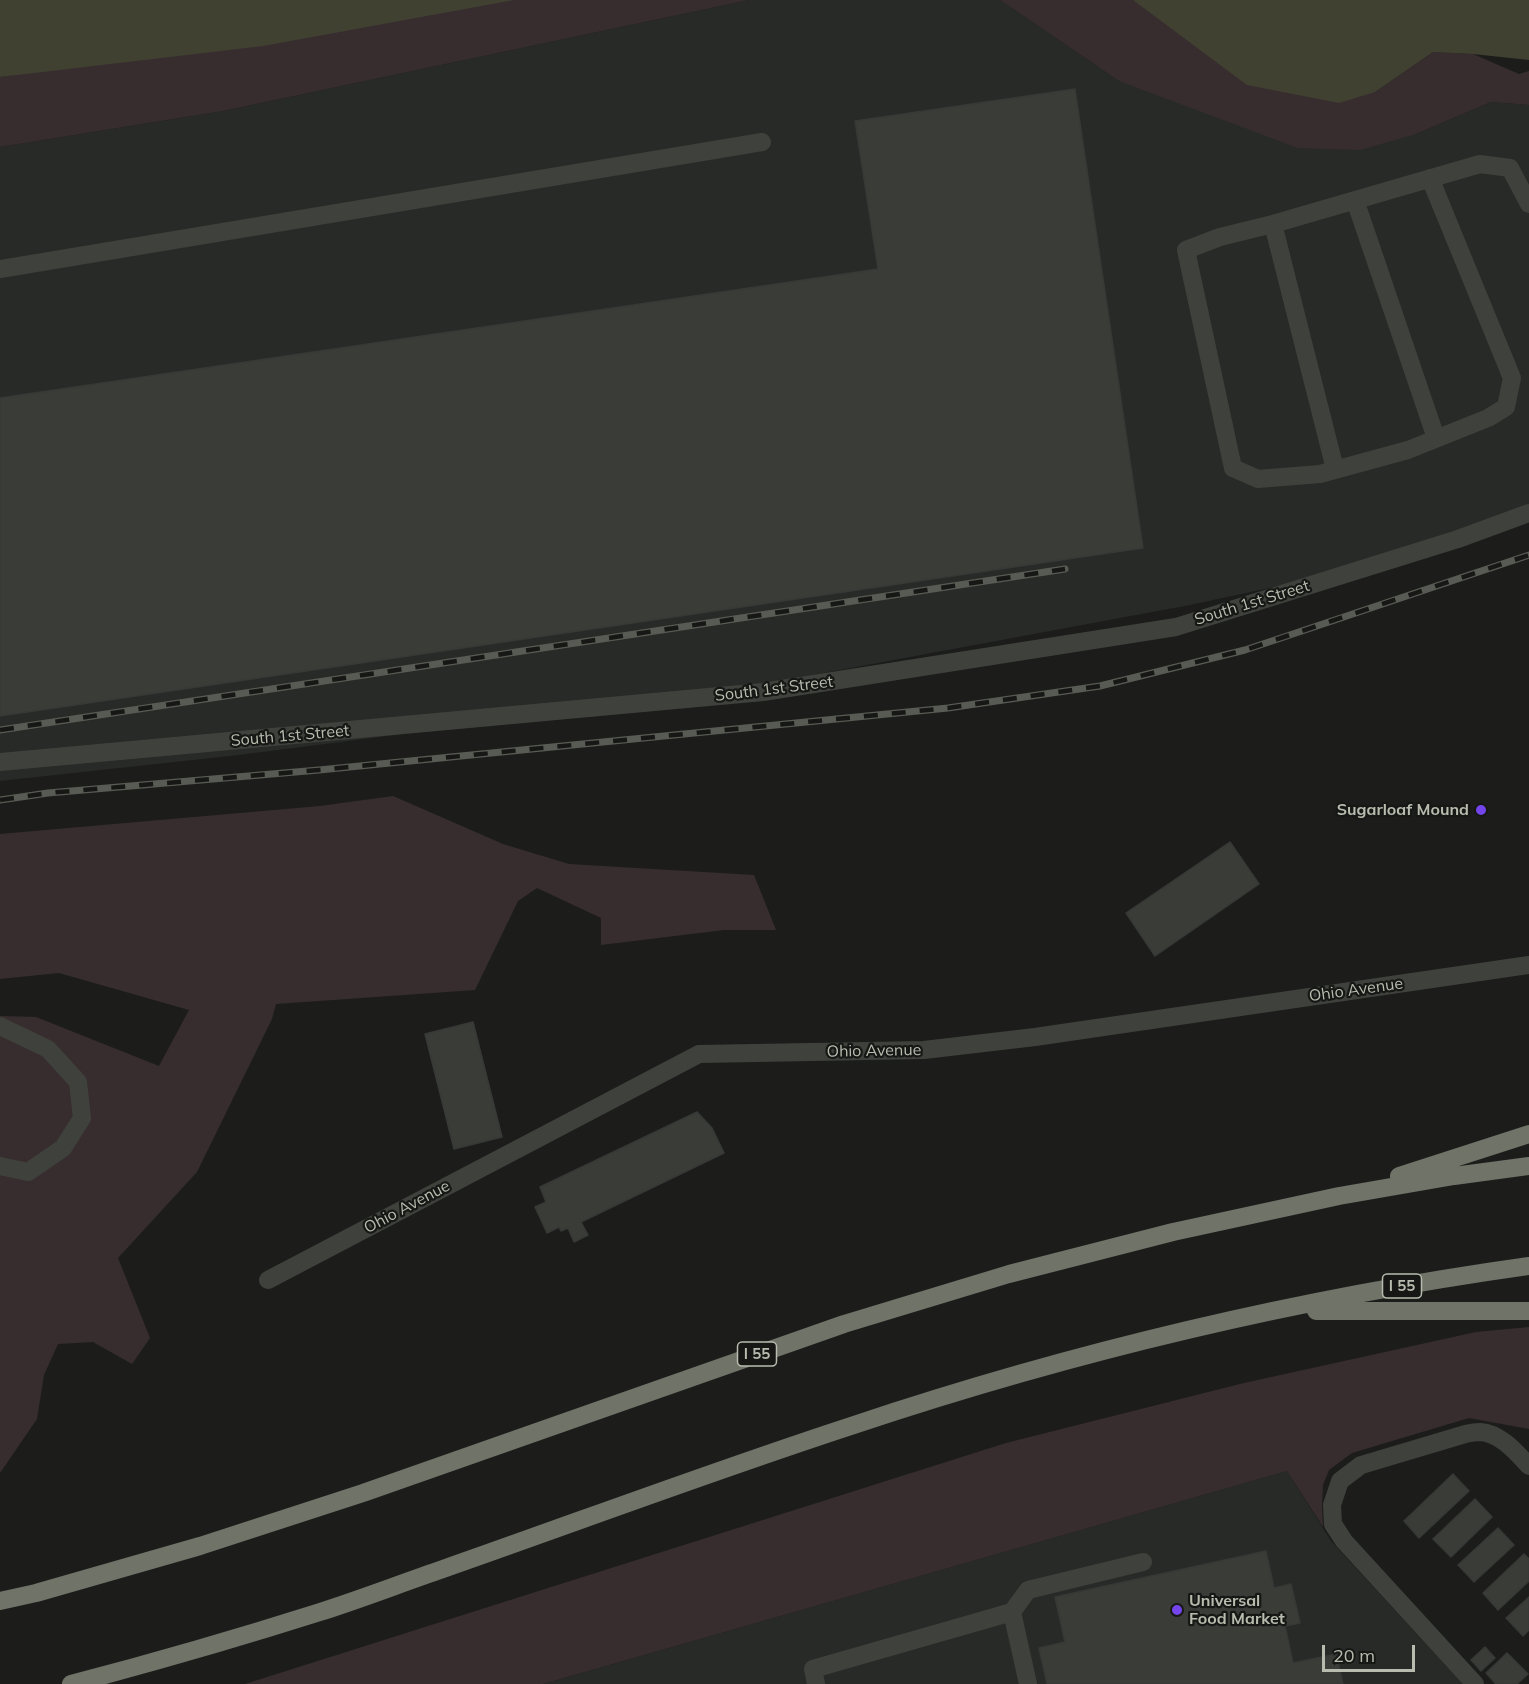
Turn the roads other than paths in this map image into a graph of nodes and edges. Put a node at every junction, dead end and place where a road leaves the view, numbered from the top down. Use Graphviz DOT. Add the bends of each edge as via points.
graph roads {
  1 [pos="762,142"];
  2 [pos="1430,178"];
  3 [pos="1355,200"];
  4 [pos="1529,204"];
  5 [pos="1273,224"];
  6 [pos="0,268"];
  7 [pos="1436,438"];
  8 [pos="1335,469"];
  9 [pos="1529,513"];
  10 [pos="0,762"];
  11 [pos="1529,965"];
  12 [pos="0,1026"];
  13 [pos="1529,1134"];
  14 [pos="0,1166"];
  15 [pos="1529,1166"];
  16 [pos="1339,1196"];
  17 [pos="1529,1266"];
  18 [pos="268,1280"];
  19 [pos="1275,1310"];
  20 [pos="1529,1311"];
  21 [pos="1529,1466"];
  22 [pos="1143,1562"];
  23 [pos="0,1601"];
  24 [pos="1012,1612"];
  25 [pos="815,1676"];
  26 [pos="71,1684"];
  27 [pos="1028,1684"];
  28 [pos="1475,1684"];
  1 -- 6 [label="street"];
  2 -- 3 [label="street"];
  2 -- 4 [label="street" via="1480,164 1510,168"];
  2 -- 7 [label="street" via="1512,378 1506,407"];
  3 -- 5 [label="street"];
  3 -- 7 [label="street"];
  5 -- 8 [label="street"];
  5 -- 8 [label="street" via="1186,250 1233,468 1258,479 1320,474"];
  7 -- 8 [label="street" via="1408,450"];
  9 -- 10 [label="street, South 1st Street" via="1176,627 763,692"];
  11 -- 18 [label="street, Ohio Avenue" via="924,1050 699,1054"];
  12 -- 14 [label="street" via="48,1049 78,1082 82,1118 63,1148 28,1172"];
  13 -- 16 [label="highway"];
  15 -- 16 [label="highway, I 55"];
  16 -- 23 [label="highway, I 55" via="1020,1271 866,1317 363,1493 200,1546"];
  17 -- 19 [label="highway, I 55" via="1452,1276"];
  19 -- 20 [label="highway"];
  19 -- 26 [label="highway, I 55" via="1138,1341 854,1424 322,1611"];
  21 -- 28 [label="street" via="1498,1438 1482,1432 1465,1434 1361,1465 1340,1481 1332,1504 1333,1524 1344,1541"];
  22 -- 24 [label="street" via="1028,1590"];
  24 -- 25 [label="street"];
  24 -- 27 [label="street"];
}
